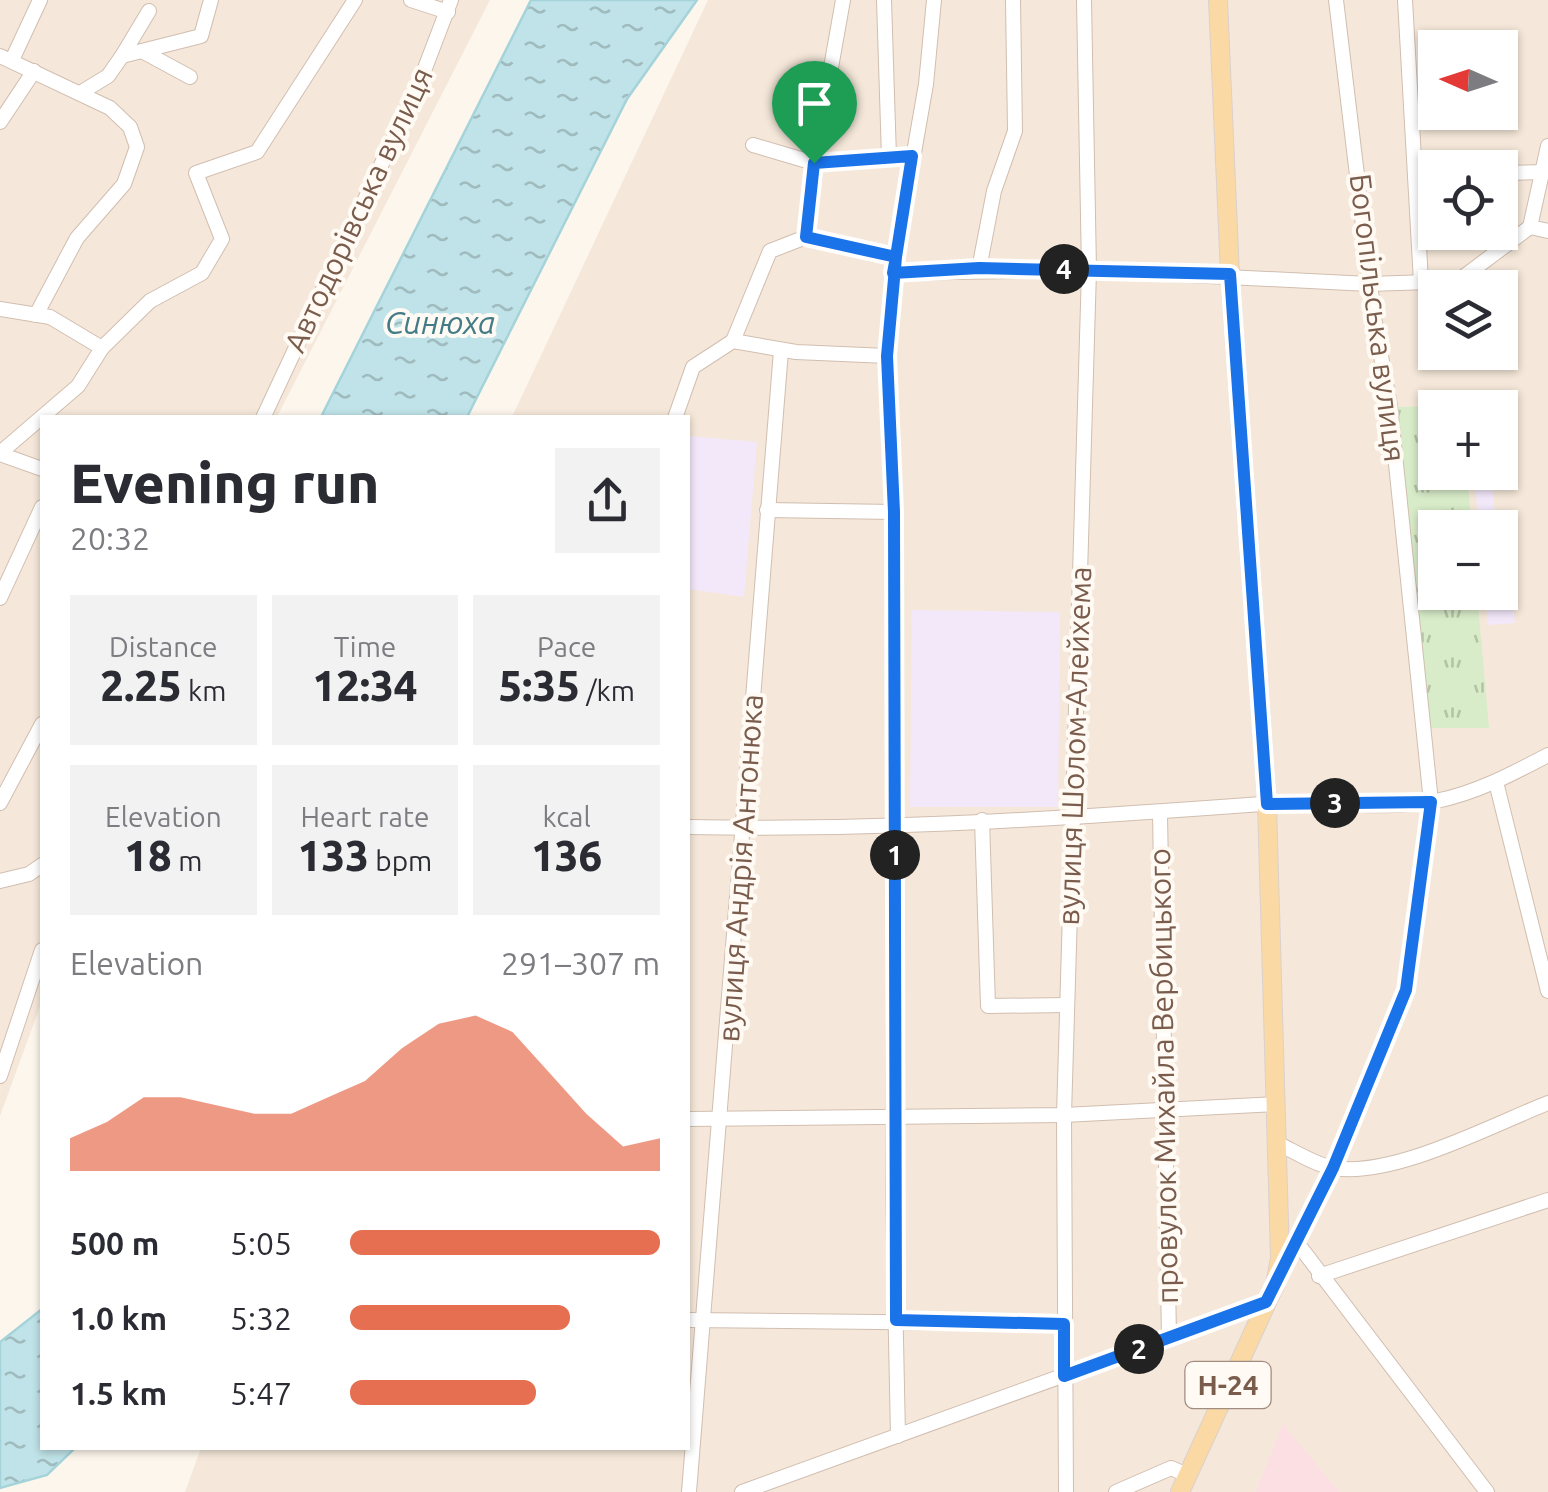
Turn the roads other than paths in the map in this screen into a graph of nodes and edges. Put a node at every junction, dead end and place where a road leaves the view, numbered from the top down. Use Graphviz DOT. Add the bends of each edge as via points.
graph roads {
  1 [pos="40,0"];
  2 [pos="210,0"];
  3 [pos="354,0"];
  4 [pos="411,0"];
  5 [pos="843,0"];
  6 [pos="884,0"];
  7 [pos="934,0"];
  8 [pos="1014,0"];
  9 [pos="1084,0"];
  10 [pos="1218,0"];
  11 [pos="1336,0"];
  12 [pos="1405,0"];
  13 [pos="450,6"];
  14 [pos="149,11"];
  15 [pos="142,51"];
  16 [pos="122,56"];
  17 [pos="6,58"];
  18 [pos="34,71"];
  19 [pos="190,77"];
  20 [pos="80,94"];
  21 [pos="0,122"];
  22 [pos="753,145"];
  23 [pos="1548,146"];
  24 [pos="912,156"];
  25 [pos="890,158"];
  26 [pos="814,163"];
  27 [pos="1546,172"];
  28 [pos="1518,173"];
  29 [pos="1418,175"];
  30 [pos="1530,227"];
  31 [pos="1548,231"];
  32 [pos="806,237"];
  33 [pos="896,257"];
  34 [pos="979,268"];
  35 [pos="1090,270"];
  36 [pos="1473,270"];
  37 [pos="893,273"];
  38 [pos="1230,274"];
  39 [pos="1418,282"];
  40 [pos="1369,284"];
  41 [pos="0,309"];
  42 [pos="36,315"];
  43 [pos="734,341"];
  44 [pos="102,348"];
  45 [pos="781,350"];
  46 [pos="887,356"];
  47 [pos="44,415"];
  48 [pos="264,415"];
  49 [pos="676,415"];
  50 [pos="40,419"];
  51 [pos="0,453"];
  52 [pos="40,469"];
  53 [pos="766,510"];
  54 [pos="40,511"];
  55 [pos="894,512"];
  56 [pos="0,598"];
  57 [pos="40,728"];
  58 [pos="1548,755"];
  59 [pos="1496,782"];
  60 [pos="1431,802"];
  61 [pos="0,803"];
  62 [pos="1267,804"];
  63 [pos="1160,814"];
  64 [pos="1072,817"];
  65 [pos="982,820"];
  66 [pos="895,825"];
  67 [pos="690,827"];
  68 [pos="745,828"];
  69 [pos="40,866"];
  70 [pos="0,882"];
  71 [pos="40,956"];
  72 [pos="1548,992"];
  73 [pos="1067,1005"];
  74 [pos="0,1076"];
  75 [pos="1548,1103"];
  76 [pos="1276,1104"];
  77 [pos="1164,1107"];
  78 [pos="1064,1115"];
  79 [pos="892,1116"];
  80 [pos="722,1118"];
  81 [pos="690,1119"];
  82 [pos="1276,1143"];
  83 [pos="1333,1168"];
  84 [pos="1548,1200"];
  85 [pos="1298,1244"];
  86 [pos="1319,1276"];
  87 [pos="1275,1284"];
  88 [pos="1266,1302"];
  89 [pos="690,1320"];
  90 [pos="704,1320"];
  91 [pos="896,1320"];
  92 [pos="1064,1324"];
  93 [pos="1169,1338"];
  94 [pos="1064,1376"];
  95 [pos="898,1436"];
  96 [pos="1180,1486"];
  97 [pos="689,1492"];
  98 [pos="742,1492"];
  99 [pos="1066,1492"];
  100 [pos="1116,1492"];
  101 [pos="1487,1492"];
  1 -- 17 [label="street"];
  2 -- 15 [label="street" via="201,36"];
  3 -- 44 [label="street" via="257,152 196,173 222,239 202,272 150,300"];
  4 -- 13 [label="street"];
  5 -- 26 [label="street"];
  6 -- 25 [label="street"];
  7 -- 24 [label="street"];
  8 -- 34 [label="street" via="1015,131 994,191"];
  9 -- 35 [label="street, вулиця Шолом-Алейхема"];
  10 -- 38 [label="main road, Н-24"];
  11 -- 40 [label="street, Богопільська вулиця"];
  12 -- 29 [label="street"];
  13 -- 48 [label="street, Автодорівська вулиця"];
  14 -- 16 [label="street"];
  15 -- 16 [label="street"];
  15 -- 19 [label="street"];
  16 -- 20 [label="street" via="108,76"];
  17 -- 18 [label="street"];
  18 -- 20 [label="street"];
  18 -- 21 [label="street"];
  20 -- 42 [label="street" via="130,126 137,147 124,184 77,238"];
  22 -- 26 [label="street"];
  23 -- 27 [label="street"];
  24 -- 25 [label="street"];
  24 -- 33 [label="street"];
  25 -- 26 [label="street"];
  26 -- 32 [label="street"];
  27 -- 28 [label="street"];
  27 -- 30 [label="street"];
  30 -- 31 [label="street"];
  30 -- 36 [label="street"];
  32 -- 33 [label="street"];
  32 -- 43 [label="street" via="770,251"];
  33 -- 37 [label="street"];
  34 -- 35 [label="street"];
  34 -- 37 [label="street"];
  35 -- 38 [label="street"];
  35 -- 64 [label="street, вулиця Шолом-Алейхема"];
  37 -- 46 [label="street"];
  38 -- 40 [label="street"];
  38 -- 62 [label="main road, Н-24"];
  39 -- 40 [label="street"];
  40 -- 60 [label="street, Богопільська вулиця" via="1390,406"];
  41 -- 42 [label="street"];
  42 -- 44 [label="street"];
  43 -- 45 [label="street"];
  43 -- 49 [label="street" via="693,366"];
  44 -- 47 [label="street" via="78,386"];
  45 -- 46 [label="street"];
  45 -- 53 [label="street, вулиця Андрія Антонюка"];
  46 -- 55 [label="street"];
  50 -- 51 [label="street"];
  51 -- 52 [label="street"];
  53 -- 55 [label="street"];
  53 -- 68 [label="street, вулиця Андрія Антонюка"];
  54 -- 56 [label="street"];
  55 -- 66 [label="street"];
  57 -- 61 [label="street"];
  58 -- 59 [label="street"];
  59 -- 60 [label="street"];
  59 -- 72 [label="street"];
  60 -- 62 [label="street"];
  60 -- 83 [label="street, Богопільська вулиця" via="1406,990"];
  62 -- 63 [label="street"];
  62 -- 76 [label="main road, Н-24"];
  63 -- 64 [label="street"];
  63 -- 77 [label="street, провулок Михайла Вербицького"];
  64 -- 65 [label="street"];
  64 -- 73 [label="street, вулиця Шолом-Алейхема"];
  65 -- 66 [label="street"];
  65 -- 73 [label="street" via="988,1006"];
  66 -- 68 [label="street"];
  66 -- 79 [label="street"];
  67 -- 68 [label="street"];
  68 -- 80 [label="street, вулиця Андрія Антонюка"];
  69 -- 70 [label="street"];
  71 -- 74 [label="street"];
  73 -- 78 [label="street, вулиця Шолом-Алейхема"];
  75 -- 83 [label="street" via="1402,1160"];
  76 -- 77 [label="street"];
  76 -- 82 [label="main road, Н-24"];
  77 -- 78 [label="street"];
  77 -- 93 [label="street, провулок Михайла Вербицького"];
  78 -- 79 [label="street"];
  78 -- 92 [label="street, вулиця Шолом-Алейхема"];
  79 -- 80 [label="street"];
  79 -- 91 [label="street"];
  80 -- 81 [label="street"];
  80 -- 90 [label="street, вулиця Андрія Антонюка"];
  82 -- 83 [label="street"];
  82 -- 87 [label="main road, Н-24"];
  83 -- 85 [label="street, Богопільська вулиця"];
  84 -- 86 [label="street"];
  85 -- 86 [label="street"];
  85 -- 87 [label="street, Богопільська вулиця"];
  86 -- 101 [label="street"];
  87 -- 88 [label="main road, Богопільська вулиця / Н-24"];
  88 -- 93 [label="street"];
  88 -- 96 [label="main road, Богопільська вулиця / Н-24"];
  89 -- 90 [label="street"];
  90 -- 91 [label="street"];
  90 -- 97 [label="street, вулиця Андрія Антонюка"];
  91 -- 92 [label="street"];
  91 -- 95 [label="street"];
  92 -- 94 [label="street, вулиця Шолом-Алейхема"];
  93 -- 94 [label="street"];
  94 -- 95 [label="street"];
  94 -- 99 [label="street, вулиця Шолом-Алейхема"];
  95 -- 98 [label="street"];
  96 -- 100 [label="street" via="1171,1468"];
}
